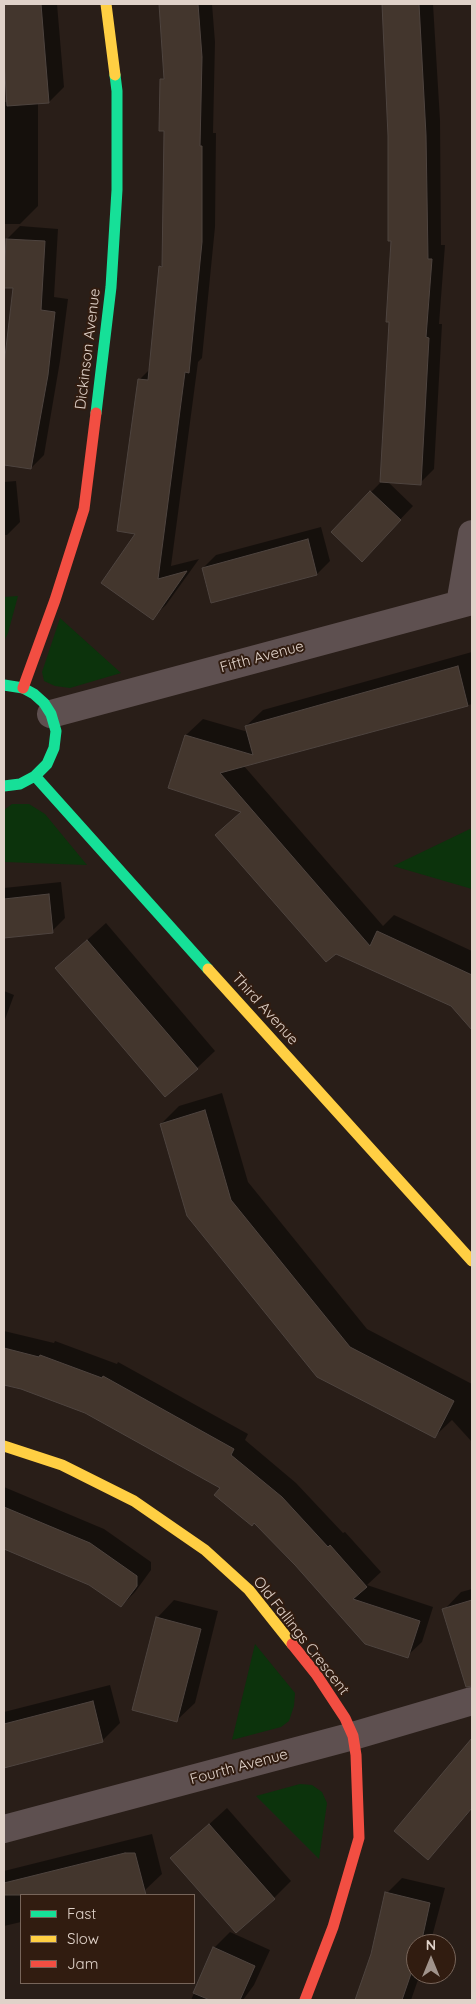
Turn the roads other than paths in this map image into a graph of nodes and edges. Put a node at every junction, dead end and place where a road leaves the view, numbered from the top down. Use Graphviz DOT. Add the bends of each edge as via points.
graph roads {
  1 [pos="106,4"];
  2 [pos="472,534"];
  3 [pos="466,602"];
  4 [pos="4,685"];
  5 [pos="23,688"];
  6 [pos="51,714"];
  7 [pos="35,776"];
  8 [pos="4,786"];
  9 [pos="472,1261"];
  10 [pos="4,1446"];
  11 [pos="472,1700"];
  12 [pos="353,1736"];
  13 [pos="4,1829"];
  14 [pos="305,2000"];
  1 -- 5 [label="street, Dickinson Avenue" via="117,91 117,190 110,297 84,509"];
  2 -- 3 [label="street"];
  3 -- 6 [label="street, Fifth Avenue"];
  4 -- 5 [label="street"];
  5 -- 6 [label="street" via="44,703"];
  6 -- 7 [label="street" via="56,731 54,748 47,764"];
  7 -- 8 [label="street" via="20,784"];
  7 -- 9 [label="street, Third Avenue"];
  10 -- 12 [label="street, Old Fallings Crescent" via="62,1465 134,1501 206,1550 249,1590 316,1674"];
  11 -- 12 [label="street, Fourth Avenue"];
  12 -- 13 [label="street, Fourth Avenue"];
  12 -- 14 [label="street, Old Fallings Crescent" via="360,1838 333,1927"];
}
